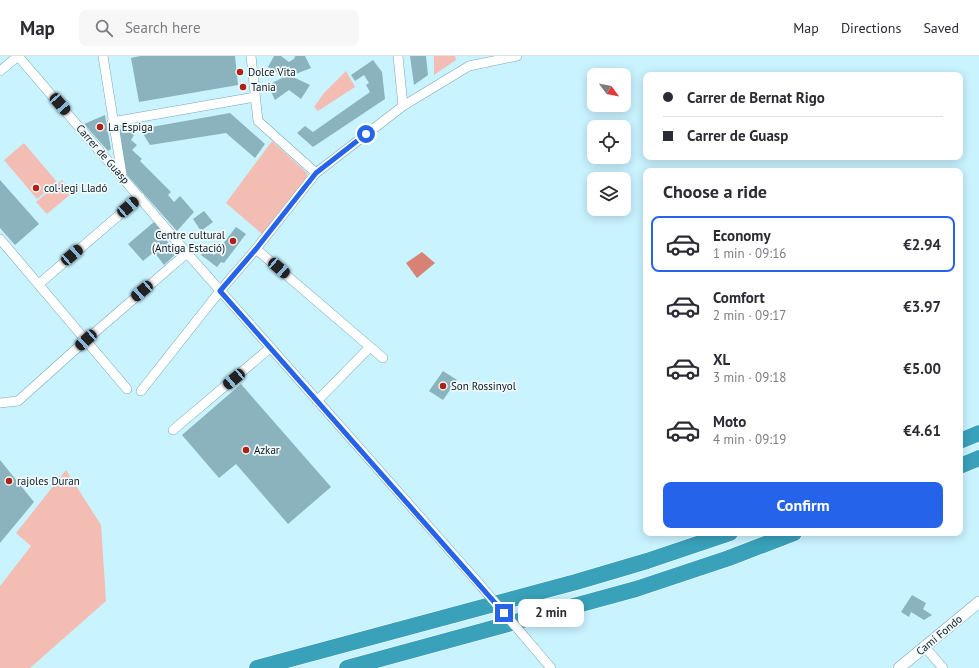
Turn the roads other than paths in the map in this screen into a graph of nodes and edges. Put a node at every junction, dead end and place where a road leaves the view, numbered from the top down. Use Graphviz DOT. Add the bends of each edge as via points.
graph roads {
  1 [pos="18,56"];
  2 [pos="103,56"];
  3 [pos="251,56"];
  4 [pos="398,56"];
  5 [pos="517,56"];
  6 [pos="0,71"];
  7 [pos="255,97"];
  8 [pos="403,106"];
  9 [pos="112,122"];
  10 [pos="316,173"];
  11 [pos="122,176"];
  12 [pos="140,197"];
  13 [pos="0,239"];
  14 [pos="256,249"];
  15 [pos="187,253"];
  16 [pos="39,284"];
  17 [pos="220,291"];
  18 [pos="86,340"];
  19 [pos="370,347"];
  20 [pos="270,348"];
  21 [pos="383,358"];
  22 [pos="127,389"];
  23 [pos="141,391"];
  24 [pos="317,401"];
  25 [pos="0,403"];
  26 [pos="173,430"];
  27 [pos="979,433"];
  28 [pos="963,440"];
  29 [pos="979,458"];
  30 [pos="963,465"];
  31 [pos="721,536"];
  32 [pos="786,536"];
  33 [pos="979,602"];
  34 [pos="925,647"];
  35 [pos="257,668"];
  36 [pos="346,668"];
  37 [pos="551,668"];
  38 [pos="899,668"];
  39 [pos="943,668"];
  1 -- 6 [label="street"];
  1 -- 11 [label="street, Carrer de Guasp"];
  2 -- 9 [label="street"];
  3 -- 7 [label="street"];
  4 -- 8 [label="street"];
  5 -- 8 [label="street" via="469,66"];
  7 -- 9 [label="street"];
  7 -- 10 [label="street" via="258,121"];
  8 -- 10 [label="street"];
  9 -- 11 [label="street"];
  10 -- 14 [label="street"];
  11 -- 12 [label="street, Carrer de Guasp"];
  12 -- 15 [label="street, Carrer de Guasp"];
  12 -- 16 [label="street"];
  13 -- 16 [label="street"];
  14 -- 17 [label="street"];
  14 -- 19 [label="street"];
  15 -- 17 [label="street, Carrer de Guasp"];
  15 -- 18 [label="street"];
  16 -- 18 [label="street"];
  17 -- 20 [label="street, Carrer de Guasp"];
  17 -- 23 [label="street"];
  18 -- 22 [label="street"];
  18 -- 25 [label="street" via="18,401"];
  19 -- 21 [label="street"];
  19 -- 24 [label="street"];
  20 -- 24 [label="street, Carrer de Guasp"];
  20 -- 26 [label="street"];
  24 -- 37 [label="street, Carrer de Guasp, bridge"];
  27 -- 28 [label="highway"];
  29 -- 30 [label="highway"];
  31 -- 35 [label="highway" via="576,582"];
  32 -- 36 [label="highway" via="730,558 636,589"];
  33 -- 34 [label="street, Camí Fondo"];
  34 -- 38 [label="street, Camí Fondo"];
  34 -- 39 [label="street"];
}
